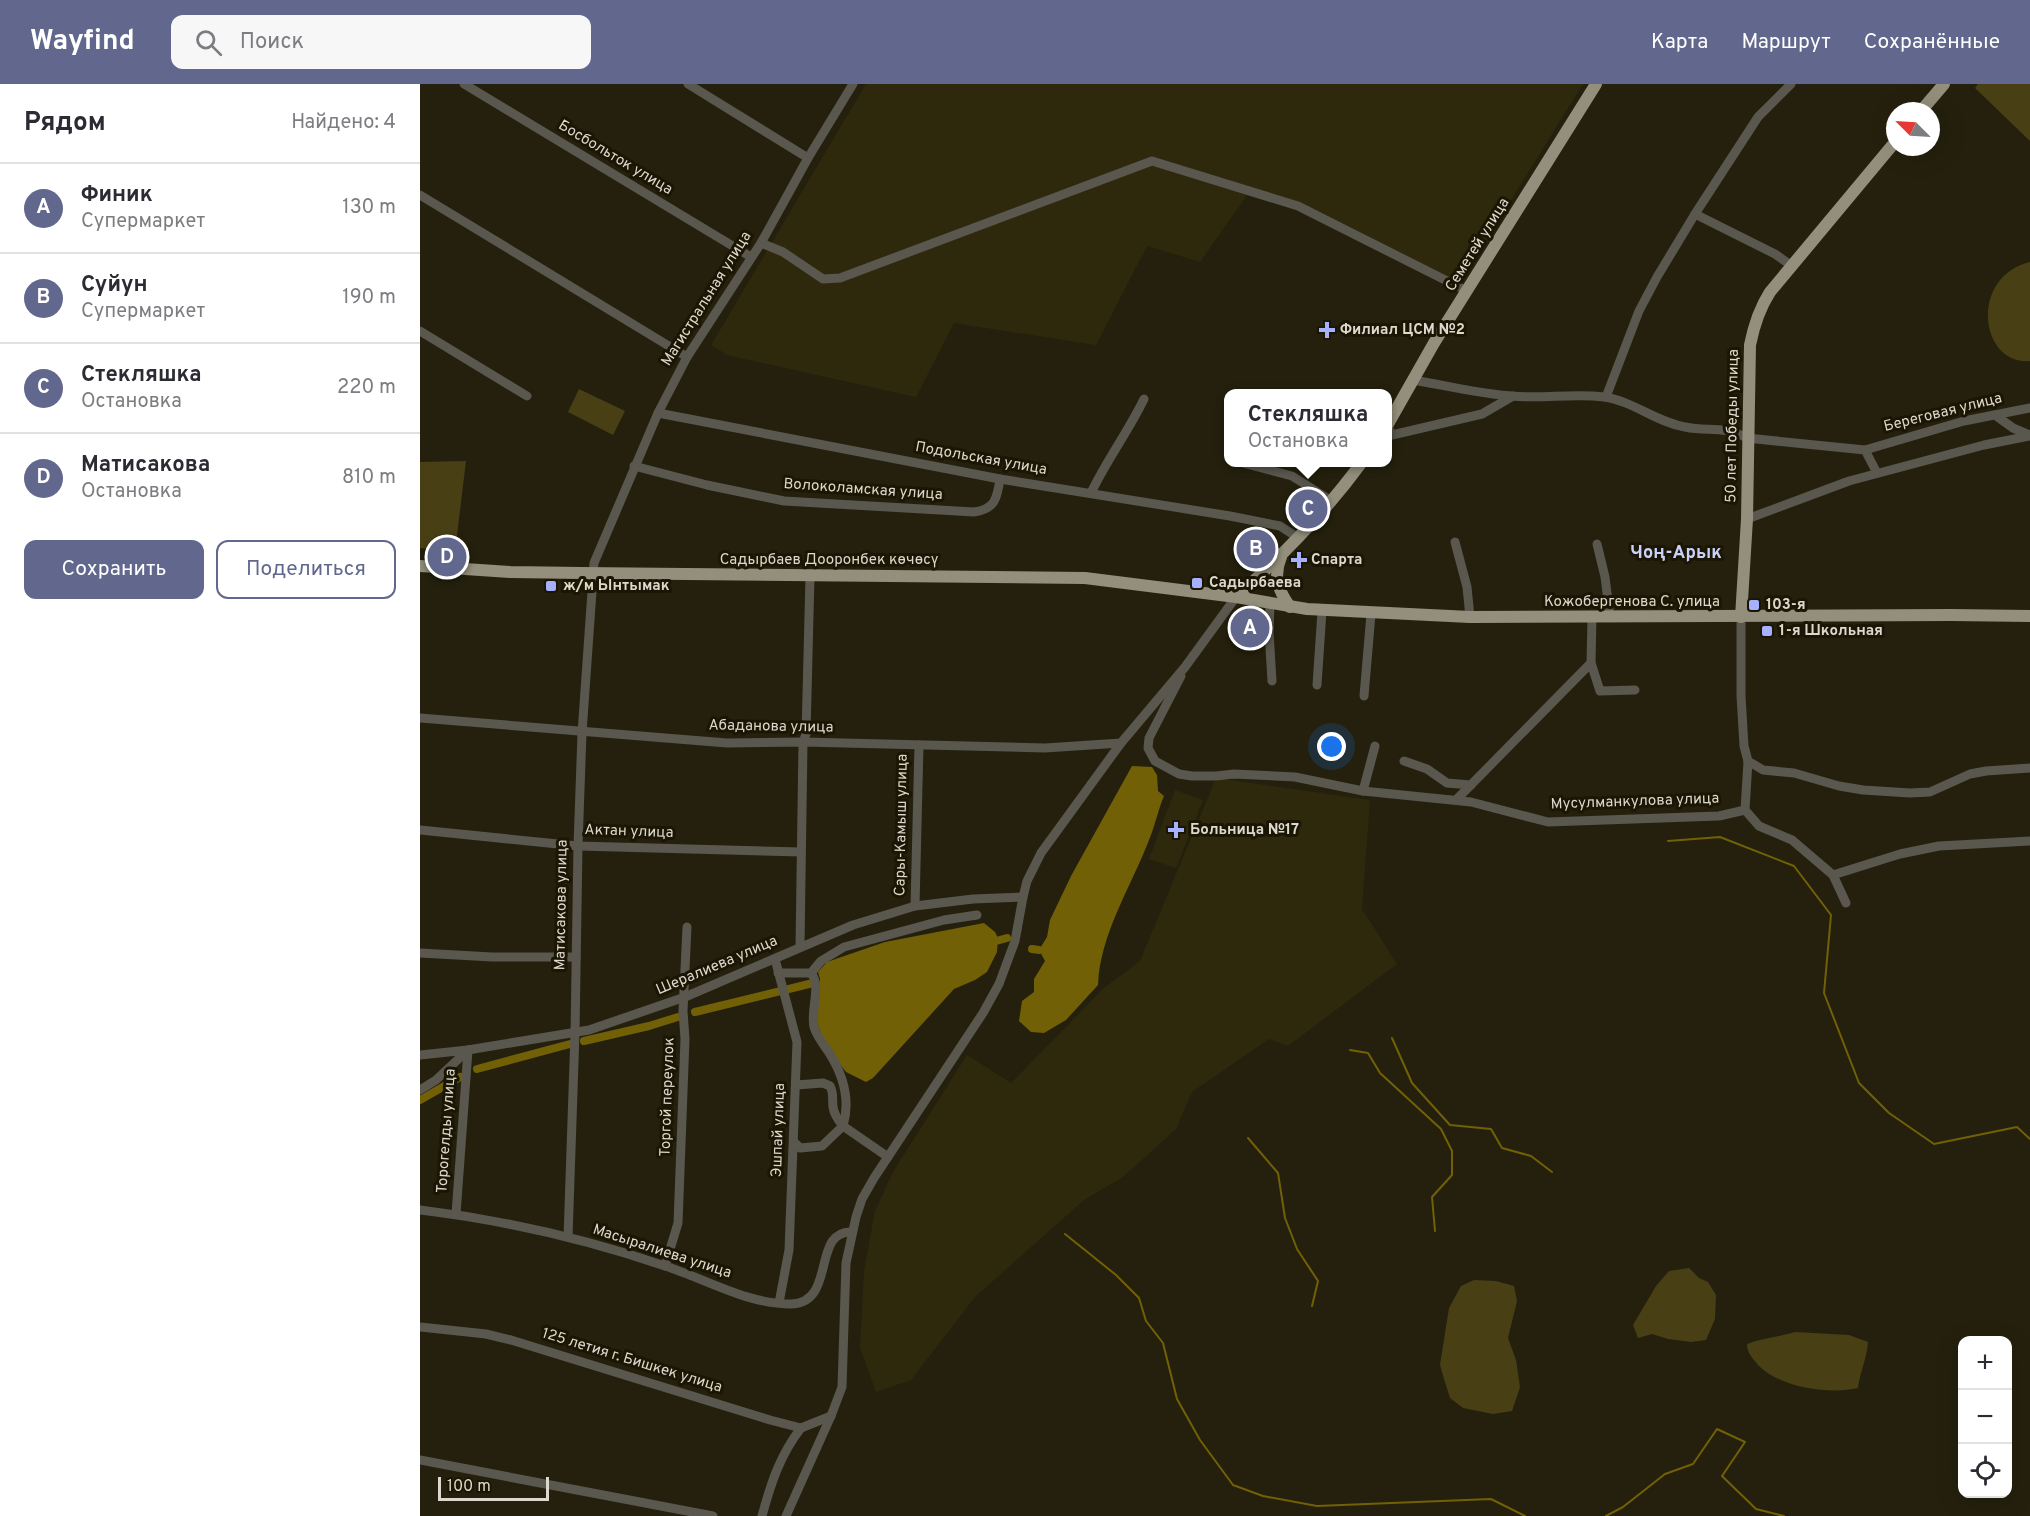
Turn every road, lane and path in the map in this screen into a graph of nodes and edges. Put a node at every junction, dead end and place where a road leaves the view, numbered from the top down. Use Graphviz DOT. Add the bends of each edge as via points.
graph roads {
  1 [pos="464,84"];
  2 [pos="688,84"];
  3 [pos="853,84"];
  4 [pos="1596,84"];
  5 [pos="1791,84"];
  6 [pos="1944,84"];
  7 [pos="1929,102"];
  8 [pos="1886,153"];
  9 [pos="808,158"];
  10 [pos="420,195"];
  11 [pos="1695,214"];
  12 [pos="761,243"];
  13 [pos="751,257"];
  14 [pos="1792,266"];
  15 [pos="1467,291"];
  16 [pos="420,331"];
  17 [pos="687,357"];
  18 [pos="1412,380"];
  19 [pos="527,396"];
  20 [pos="1513,396"];
  21 [pos="1605,397"];
  22 [pos="1144,399"];
  23 [pos="2030,408"];
  24 [pos="658,413"];
  25 [pos="1995,415"];
  26 [pos="1392,418"];
  27 [pos="1392,435"];
  28 [pos="2030,435"];
  29 [pos="1747,438"];
  30 [pos="1865,450"];
  31 [pos="634,466"];
  32 [pos="1258,467"];
  33 [pos="1358,467"];
  34 [pos="1877,473"];
  35 [pos="1000,479"];
  36 [pos="1090,493"];
  37 [pos="1330,501"];
  38 [pos="1747,519"];
  39 [pos="1297,537"];
  40 [pos="1455,542"];
  41 [pos="1597,544"];
  42 [pos="1284,550"];
  43 [pos="420,566"];
  44 [pos="592,573"];
  45 [pos="810,576"];
  46 [pos="1236,597"];
  47 [pos="1270,603"];
  48 [pos="1290,607"];
  49 [pos="1322,610"];
  50 [pos="1371,614"];
  51 [pos="2030,616"];
  52 [pos="1470,617"];
  53 [pos="1610,617"];
  54 [pos="1742,617"];
  55 [pos="1592,618"];
  56 [pos="1591,663"];
  57 [pos="1185,667"];
  58 [pos="1272,681"];
  59 [pos="1317,685"];
  60 [pos="1635,690"];
  61 [pos="1364,696"];
  62 [pos="420,718"];
  63 [pos="582,733"];
  64 [pos="803,742"];
  65 [pos="1121,743"];
  66 [pos="919,745"];
  67 [pos="1375,746"];
  68 [pos="1404,761"];
  69 [pos="1748,761"];
  70 [pos="2030,768"];
  71 [pos="1471,785"];
  72 [pos="1363,791"];
  73 [pos="1456,800"];
  74 [pos="1745,810"];
  75 [pos="420,830"];
  76 [pos="2030,841"];
  77 [pos="578,846"];
  78 [pos="801,852"];
  79 [pos="1833,875"];
  80 [pos="1023,897"];
  81 [pos="1846,903"];
  82 [pos="915,906"];
  83 [pos="977,915"];
  84 [pos="687,927"];
  85 [pos="800,947"];
  86 [pos="420,953"];
  87 [pos="576,957"];
  88 [pos="775,959"];
  89 [pos="778,973"];
  90 [pos="811,973"];
  91 [pos="685,997"];
  92 [pos="575,1033"];
  93 [pos="468,1050"];
  94 [pos="420,1055"];
  95 [pos="796,1085"];
  96 [pos="420,1090"];
  97 [pos="843,1126"];
  98 [pos="794,1142"];
  99 [pos="888,1157"];
  100 [pos="420,1210"];
  101 [pos="456,1214"];
  102 [pos="852,1232"];
  103 [pos="567,1237"];
  104 [pos="665,1266"];
  105 [pos="780,1303"];
  106 [pos="420,1326"];
  107 [pos="831,1416"];
  108 [pos="801,1428"];
  109 [pos="420,1460"];
  110 [pos="713,1516"];
  111 [pos="762,1516"];
  112 [pos="786,1516"];
  1 -- 13 [label="street, Босбольток улица"];
  2 -- 9 [label="street"];
  3 -- 9 [label="street, Магистральная улица"];
  4 -- 15 [label="main road, Семетей улица"];
  5 -- 11 [label="street" via="1758,117"];
  6 -- 7 [label="main road"];
  8 -- 14 [label="main road, 50 лет Победы улица"];
  9 -- 12 [label="street, Магистральная улица"];
  10 -- 17 [label="street"];
  11 -- 14 [label="street"];
  11 -- 21 [label="street" via="1639,311"];
  12 -- 13 [label="street, Магистральная улица"];
  12 -- 15 [label="street" via="783,252 823,279 840,278 1152,160 1298,206"];
  13 -- 17 [label="street, Магистральная улица"];
  14 -- 29 [label="main road, 50 лет Победы улица" via="1770,292 1754,324"];
  15 -- 18 [label="main road, Семетей улица"];
  16 -- 19 [label="street"];
  17 -- 24 [label="street, Магистральная улица"];
  18 -- 20 [label="street, Береговая улица"];
  18 -- 26 [label="main road, Семетей улица"];
  20 -- 21 [label="street, Береговая улица"];
  20 -- 27 [label="street" via="1482,414"];
  21 -- 29 [label="street, Береговая улица" via="1631,404 1662,422 1686,428 1733,430"];
  22 -- 36 [label="street"];
  23 -- 25 [label="street, Береговая улица"];
  24 -- 31 [label="street, Магистральная улица"];
  24 -- 35 [label="street, Подольская улица"];
  25 -- 28 [label="street"];
  25 -- 30 [label="street, Береговая улица"];
  28 -- 34 [label="street"];
  29 -- 30 [label="street, Береговая улица"];
  29 -- 38 [label="main road, 50 лет Победы улица"];
  30 -- 34 [label="street"];
  31 -- 35 [label="street, Волоколамская улица" via="783,501 974,512 991,507"];
  31 -- 44 [label="street, Магистральная улица"];
  32 -- 37 [label="street" via="1293,476"];
  33 -- 37 [label="main road"];
  34 -- 38 [label="street"];
  35 -- 36 [label="street, Подольская улица"];
  36 -- 39 [label="street, Подольская улица" via="1280,526"];
  37 -- 39 [label="main road"];
  38 -- 54 [label="main road, 50 лет Победы улица"];
  39 -- 42 [label="main road"];
  40 -- 52 [label="street"];
  41 -- 53 [label="street"];
  42 -- 46 [label="main road"];
  42 -- 48 [label="main road" via="1276,572 1279,590"];
  43 -- 44 [label="main road, Садырбаев Дооронбек көчөсү"];
  44 -- 45 [label="main road, Садырбаев Дооронбек көчөсү"];
  44 -- 63 [label="street, Матисакова улица"];
  45 -- 46 [label="main road, Садырбаев Дооронбек көчөсү" via="1085,578"];
  45 -- 64 [label="street"];
  46 -- 47 [label="main road, Кожобергенова С. улица"];
  46 -- 57 [label="street"];
  47 -- 48 [label="main road, Кожобергенова С. улица"];
  47 -- 58 [label="street"];
  48 -- 49 [label="main road, Кожобергенова С. улица"];
  49 -- 50 [label="main road, Кожобергенова С. улица"];
  49 -- 59 [label="street"];
  50 -- 52 [label="main road, Кожобергенова С. улица"];
  50 -- 61 [label="street"];
  51 -- 54 [label="main road, Кожобергенова С. улица"];
  52 -- 55 [label="main road, Кожобергенова С. улица"];
  53 -- 54 [label="main road, Кожобергенова С. улица"];
  53 -- 55 [label="main road, Кожобергенова С. улица"];
  54 -- 69 [label="street" via="1742,706"];
  55 -- 56 [label="street"];
  56 -- 60 [label="street" via="1600,691"];
  56 -- 71 [label="street"];
  57 -- 65 [label="street"];
  57 -- 72 [label="street, Мусулманкулова улица" via="1149,738 1150,754 1161,766 1192,776 1295,777"];
  62 -- 63 [label="street, Абаданова улица"];
  63 -- 64 [label="street, Абаданова улица" via="728,743"];
  63 -- 77 [label="street, Матисакова улица"];
  64 -- 66 [label="street, Абаданова улица"];
  64 -- 78 [label="street"];
  65 -- 66 [label="street, Абаданова улица" via="1045,748"];
  65 -- 80 [label="street" via="1041,853"];
  66 -- 82 [label="street, Сары-Камыш улица"];
  67 -- 72 [label="street"];
  68 -- 71 [label="street" via="1427,769 1447,783"];
  69 -- 70 [label="street" via="1763,770 1794,773 1839,786 1910,793 1930,792 1970,774"];
  69 -- 74 [label="street"];
  71 -- 73 [label="street"];
  72 -- 73 [label="street, Мусулманкулова улица"];
  73 -- 74 [label="street, Мусулманкулова улица" via="1548,822 1719,816"];
  74 -- 79 [label="street" via="1759,826 1792,840"];
  75 -- 77 [label="street, Актан улица"];
  76 -- 79 [label="street" via="1939,846"];
  77 -- 78 [label="street, Актан улица"];
  77 -- 87 [label="street, Матисакова улица"];
  78 -- 85 [label="street"];
  79 -- 81 [label="street"];
  80 -- 82 [label="street, Шералиева улица"];
  80 -- 99 [label="street" via="1015,941 999,984"];
  82 -- 85 [label="street, Шералиева улица"];
  83 -- 90 [label="street" via="844,947 821,961"];
  84 -- 91 [label="street, Торгой переулок"];
  85 -- 88 [label="street, Шералиева улица"];
  86 -- 87 [label="street"];
  87 -- 92 [label="street, Матисакова улица"];
  88 -- 89 [label="street, Эшпай улица"];
  88 -- 91 [label="street, Шералиева улица"];
  89 -- 90 [label="street"];
  89 -- 95 [label="street, Эшпай улица" via="797,1042"];
  90 -- 97 [label="street" via="816,983 814,1029 833,1059 846,1092"];
  91 -- 92 [label="street, Шералиева улица"];
  91 -- 104 [label="street, Торгой переулок" via="678,1224"];
  92 -- 93 [label="street, Шералиева улица"];
  92 -- 103 [label="street, Матисакова улица"];
  93 -- 94 [label="street, Шералиева улица"];
  93 -- 96 [label="street"];
  93 -- 101 [label="street, Торогелды улица"];
  95 -- 97 [label="street" via="830,1086 833,1106"];
  95 -- 98 [label="street, Эшпай улица"];
  97 -- 98 [label="street" via="822,1146 800,1148"];
  97 -- 99 [label="street"];
  98 -- 105 [label="street, Эшпай улица" via="789,1250"];
  99 -- 102 [label="street" via="862,1199"];
  100 -- 101 [label="street, Масыралиева улица"];
  101 -- 103 [label="street, Масыралиева улица"];
  102 -- 105 [label="street, Масыралиева улица" via="843,1232 831,1241 819,1284 808,1298"];
  102 -- 107 [label="street" via="843,1299 844,1375"];
  103 -- 104 [label="street, Масыралиева улица"];
  104 -- 105 [label="street, Масыралиева улица" via="751,1298"];
  106 -- 108 [label="street, 125 летия г. Бишкек улица" via="512,1340"];
  107 -- 108 [label="street"];
  107 -- 112 [label="street"];
  108 -- 111 [label="street" via="778,1465"];
  109 -- 110 [label="street"];
}
